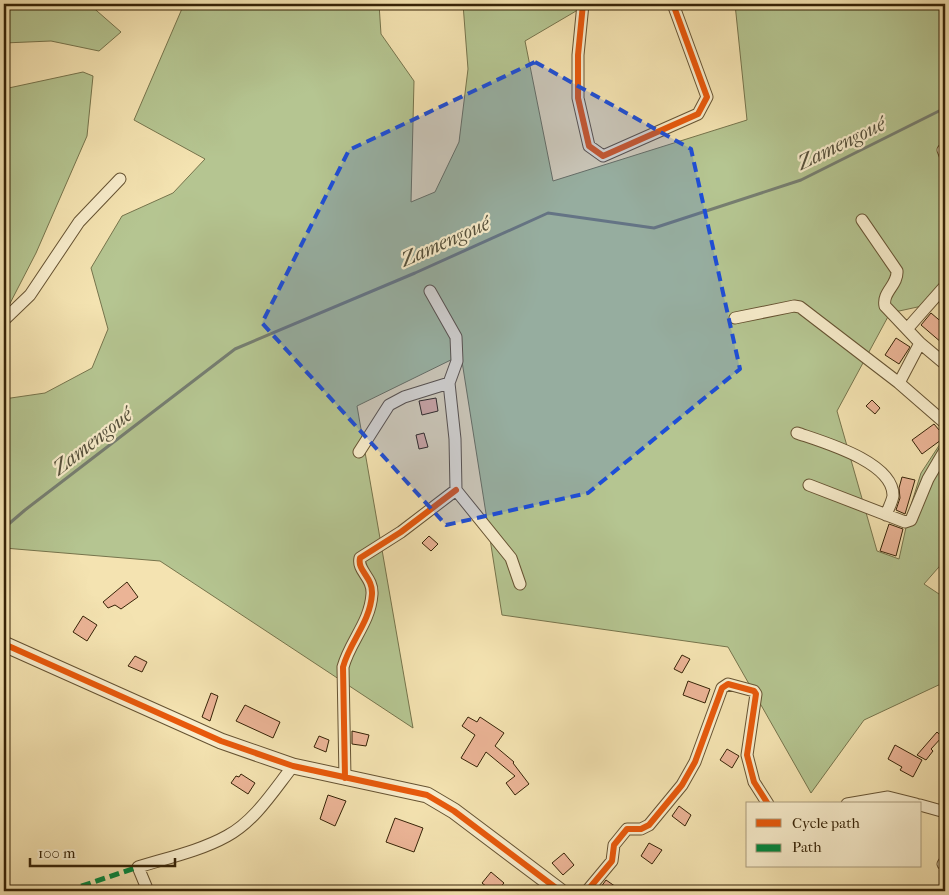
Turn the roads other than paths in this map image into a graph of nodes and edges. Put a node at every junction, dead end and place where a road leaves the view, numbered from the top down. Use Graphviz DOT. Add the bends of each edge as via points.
graph roads {
  1 [pos="583,4"];
  2 [pos="673,4"];
  3 [pos="120,179"];
  4 [pos="862,220"];
  5 [pos="945,286"];
  6 [pos="430,291"];
  7 [pos="734,318"];
  8 [pos="4,320"];
  9 [pos="906,329"];
  10 [pos="920,343"];
  11 [pos="945,364"];
  12 [pos="449,383"];
  13 [pos="899,383"];
  14 [pos="945,423"];
  15 [pos="797,433"];
  16 [pos="945,450"];
  17 [pos="359,452"];
  18 [pos="809,485"];
  19 [pos="456,490"];
  20 [pos="886,515"];
  21 [pos="520,584"];
  22 [pos="4,644"];
  23 [pos="293,766"];
  24 [pos="345,778"];
  25 [pos="767,802"];
  26 [pos="859,802"];
  27 [pos="908,802"];
  28 [pos="922,806"];
  29 [pos="945,812"];
  30 [pos="148,891"];
  31 [pos="560,891"];
  32 [pos="587,891"];
  1 -- 2 [label="street" via="578,98 589,146 603,156 698,114 707,97"];
  3 -- 8 [label="street" via="79,222 30,295"];
  4 -- 9 [label="street" via="897,271 898,277 884,300 885,306"];
  5 -- 9 [label="street"];
  6 -- 12 [label="street" via="456,337 457,361"];
  7 -- 13 [label="street" via="800,307"];
  9 -- 10 [label="street"];
  10 -- 11 [label="street"];
  10 -- 13 [label="street"];
  12 -- 17 [label="street" via="404,397 390,405"];
  12 -- 19 [label="street" via="456,439"];
  13 -- 14 [label="street"];
  15 -- 20 [label="street" via="832,445 874,466 886,476 893,496"];
  16 -- 20 [label="street" via="928,479 912,520 905,522"];
  18 -- 20 [label="street"];
  19 -- 21 [label="street" via="511,558"];
  19 -- 24 [label="street" via="360,558 360,566 371,581 372,590 363,629 347,654 343,667"];
  22 -- 23 [label="street" via="221,741"];
  23 -- 24 [label="street"];
  23 -- 30 [label="street" via="254,815 228,836 138,867"];
  24 -- 31 [label="street" via="427,795 441,801"];
  25 -- 32 [label="street" via="754,782 747,756 756,694 728,684 722,688 695,762 682,785 648,825 641,829 627,829 614,845 612,861"];
  26 -- 27 [label="street" via="888,797"];
  28 -- 29 [label="street"];
}
